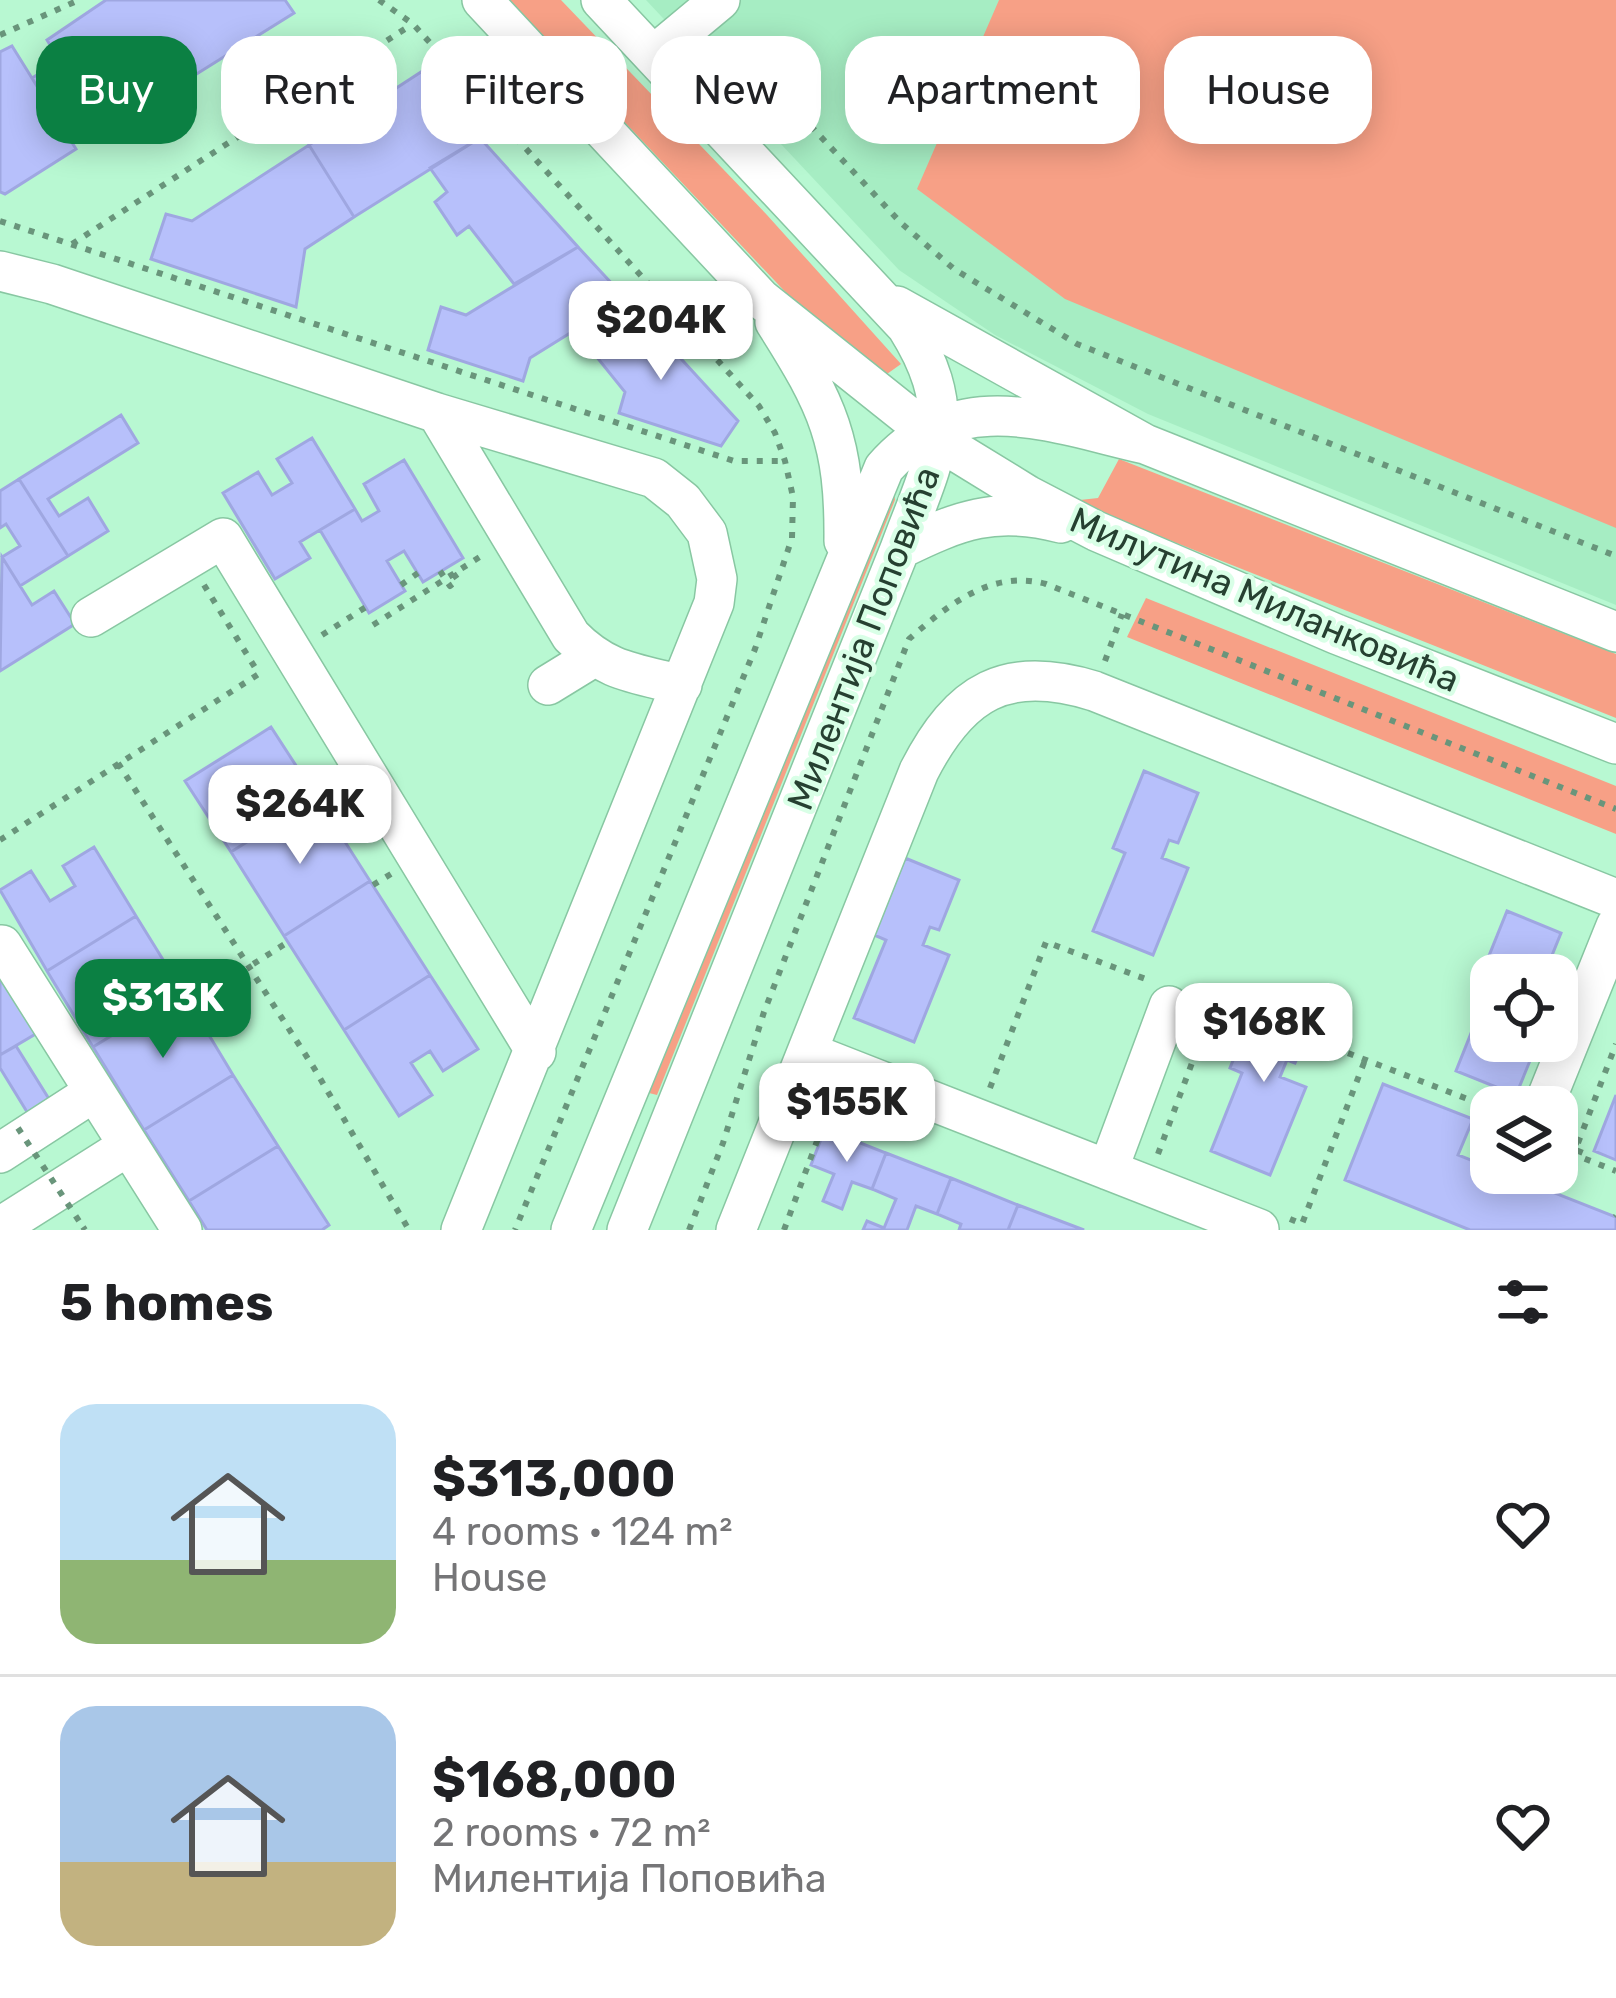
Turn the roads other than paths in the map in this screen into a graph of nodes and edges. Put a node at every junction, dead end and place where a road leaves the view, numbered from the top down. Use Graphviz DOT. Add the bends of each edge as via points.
graph roads {
  1 [pos="482,0"];
  2 [pos="601,0"];
  3 [pos="712,6"];
  4 [pos="676,36"];
  5 [pos="651,53"];
  6 [pos="737,144"];
  7 [pos="0,271"];
  8 [pos="882,298"];
  9 [pos="760,299"];
  10 [pos="436,412"];
  11 [pos="935,432"];
  12 [pos="1145,444"];
  13 [pos="1096,531"];
  14 [pos="900,549"];
  15 [pos="844,559"];
  16 [pos="91,617"];
  17 [pos="1616,632"];
  18 [pos="592,658"];
  19 [pos="548,685"];
  20 [pos="682,685"];
  21 [pos="1616,744"];
  22 [pos="1616,898"];
  23 [pos="1616,926"];
  24 [pos="2,945"];
  25 [pos="1171,994"];
  26 [pos="536,1052"];
  27 [pos="808,1052"];
  28 [pos="1551,1086"];
  29 [pos="94,1092"];
  30 [pos="9,1140"];
  31 [pos="128,1146"];
  32 [pos="1108,1170"];
  33 [pos="4,1218"];
  34 [pos="1259,1229"];
  35 [pos="182,1230"];
  36 [pos="461,1230"];
  37 [pos="571,1230"];
  38 [pos="627,1230"];
  39 [pos="736,1230"];
  1 -- 9 [label="street, Милентија Поповића"];
  2 -- 5 [label="street, Милентија Поповића"];
  3 -- 4 [label="street"];
  6 -- 8 [label="street, Милентија Поповића"];
  7 -- 10 [label="street"];
  8 -- 11 [label="street, Милентија Поповића" via="921,348 936,393"];
  8 -- 12 [label="street"];
  9 -- 11 [label="street, Милентија Поповића"];
  9 -- 15 [label="street" via="838,443"];
  10 -- 18 [label="street"];
  10 -- 20 [label="street" via="654,478 696,514 717,579"];
  11 -- 12 [label="street" via="989,414"];
  11 -- 13 [label="street, Милутина Миланковића"];
  11 -- 14 [label="street, Милентија Поповића"];
  11 -- 15 [label="street" via="884,468"];
  12 -- 17 [label="street"];
  13 -- 14 [label="street" via="994,514"];
  13 -- 21 [label="street, Милутина Миланковића"];
  14 -- 38 [label="street, Милентија Поповића"];
  15 -- 37 [label="street, Милентија Поповића"];
  16 -- 26 [label="street" via="223,538"];
  18 -- 19 [label="street"];
  18 -- 20 [label="street"];
  20 -- 26 [label="street"];
  22 -- 27 [label="street" via="1094,691 1046,679 1000,685 949,720 919,771"];
  23 -- 28 [label="street"];
  24 -- 29 [label="street"];
  25 -- 32 [label="street"];
  26 -- 36 [label="street"];
  27 -- 32 [label="street"];
  27 -- 39 [label="street"];
  29 -- 30 [label="street"];
  29 -- 31 [label="street"];
  31 -- 33 [label="street"];
  31 -- 35 [label="street"];
  32 -- 34 [label="street"];
}
